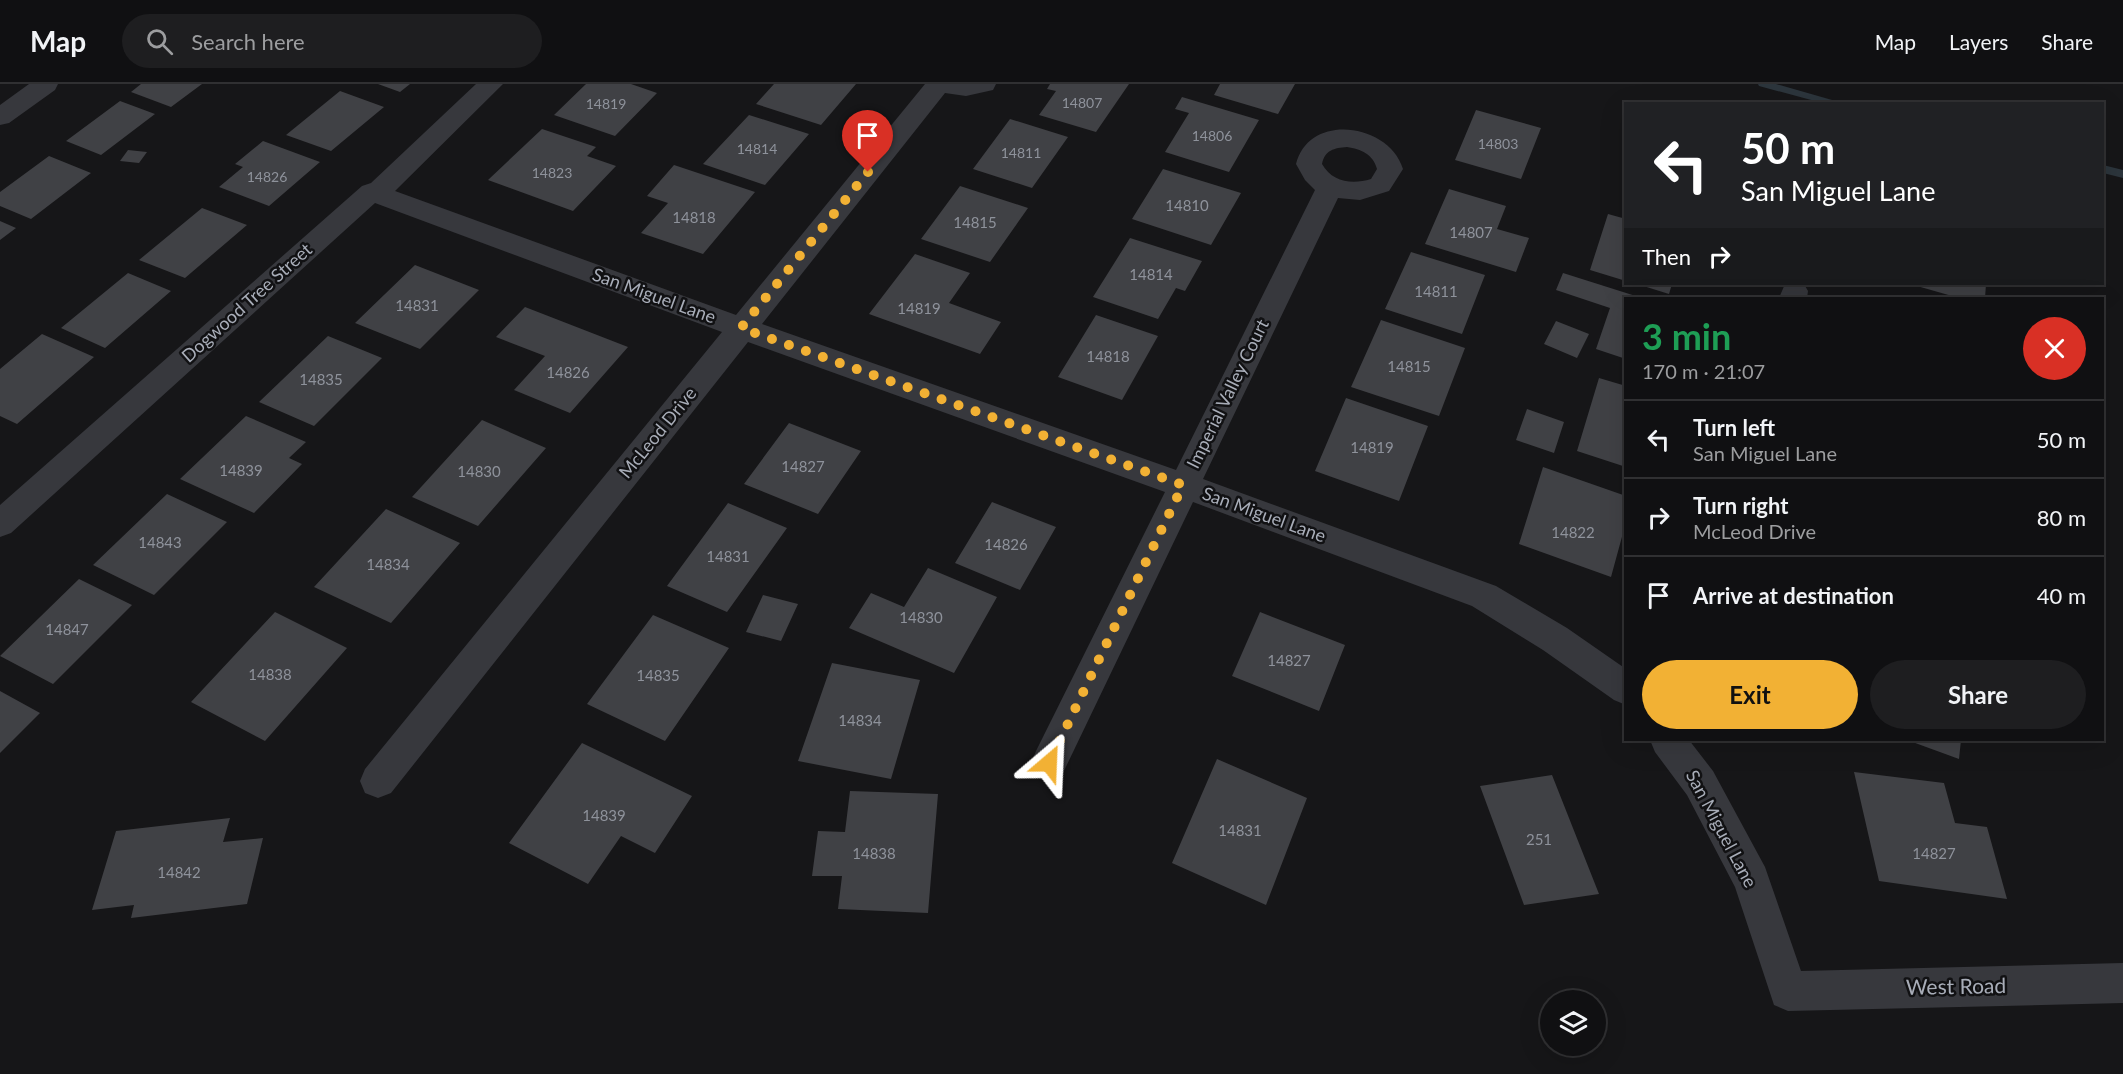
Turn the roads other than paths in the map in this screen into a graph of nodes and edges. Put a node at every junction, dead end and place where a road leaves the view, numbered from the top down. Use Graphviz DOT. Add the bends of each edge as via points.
graph roads {
  1 [pos="46,84"];
  2 [pos="491,84"];
  3 [pos="938,84"];
  4 [pos="984,84"];
  5 [pos="0,117"];
  6 [pos="1330,187"];
  7 [pos="376,194"];
  8 [pos="741,328"];
  9 [pos="1183,485"];
  10 [pos="0,524"];
  11 [pos="1624,688"];
  12 [pos="1669,741"];
  13 [pos="1049,763"];
  14 [pos="378,781"];
  15 [pos="2123,983"];
  16 [pos="1788,992"];
  1 -- 5 [label="street"];
  2 -- 7 [label="street, Dogwood Tree Street"];
  3 -- 4 [label="street, McLeod Drive" via="966,88"];
  3 -- 8 [label="street, McLeod Drive"];
  6 -- 9 [label="street, Imperial Valley Court"];
  7 -- 8 [label="street, San Miguel Lane"];
  7 -- 10 [label="street, Dogwood Tree Street" via="371,192"];
  8 -- 9 [label="street, San Miguel Lane"];
  8 -- 14 [label="street, McLeod Drive"];
  9 -- 11 [label="street, San Miguel Lane" via="1484,597 1555,639"];
  9 -- 13 [label="street, Imperial Valley Court"];
  12 -- 16 [label="street, San Miguel Lane" via="1700,783 1752,880"];
  15 -- 16 [label="street, West Road"];
}
